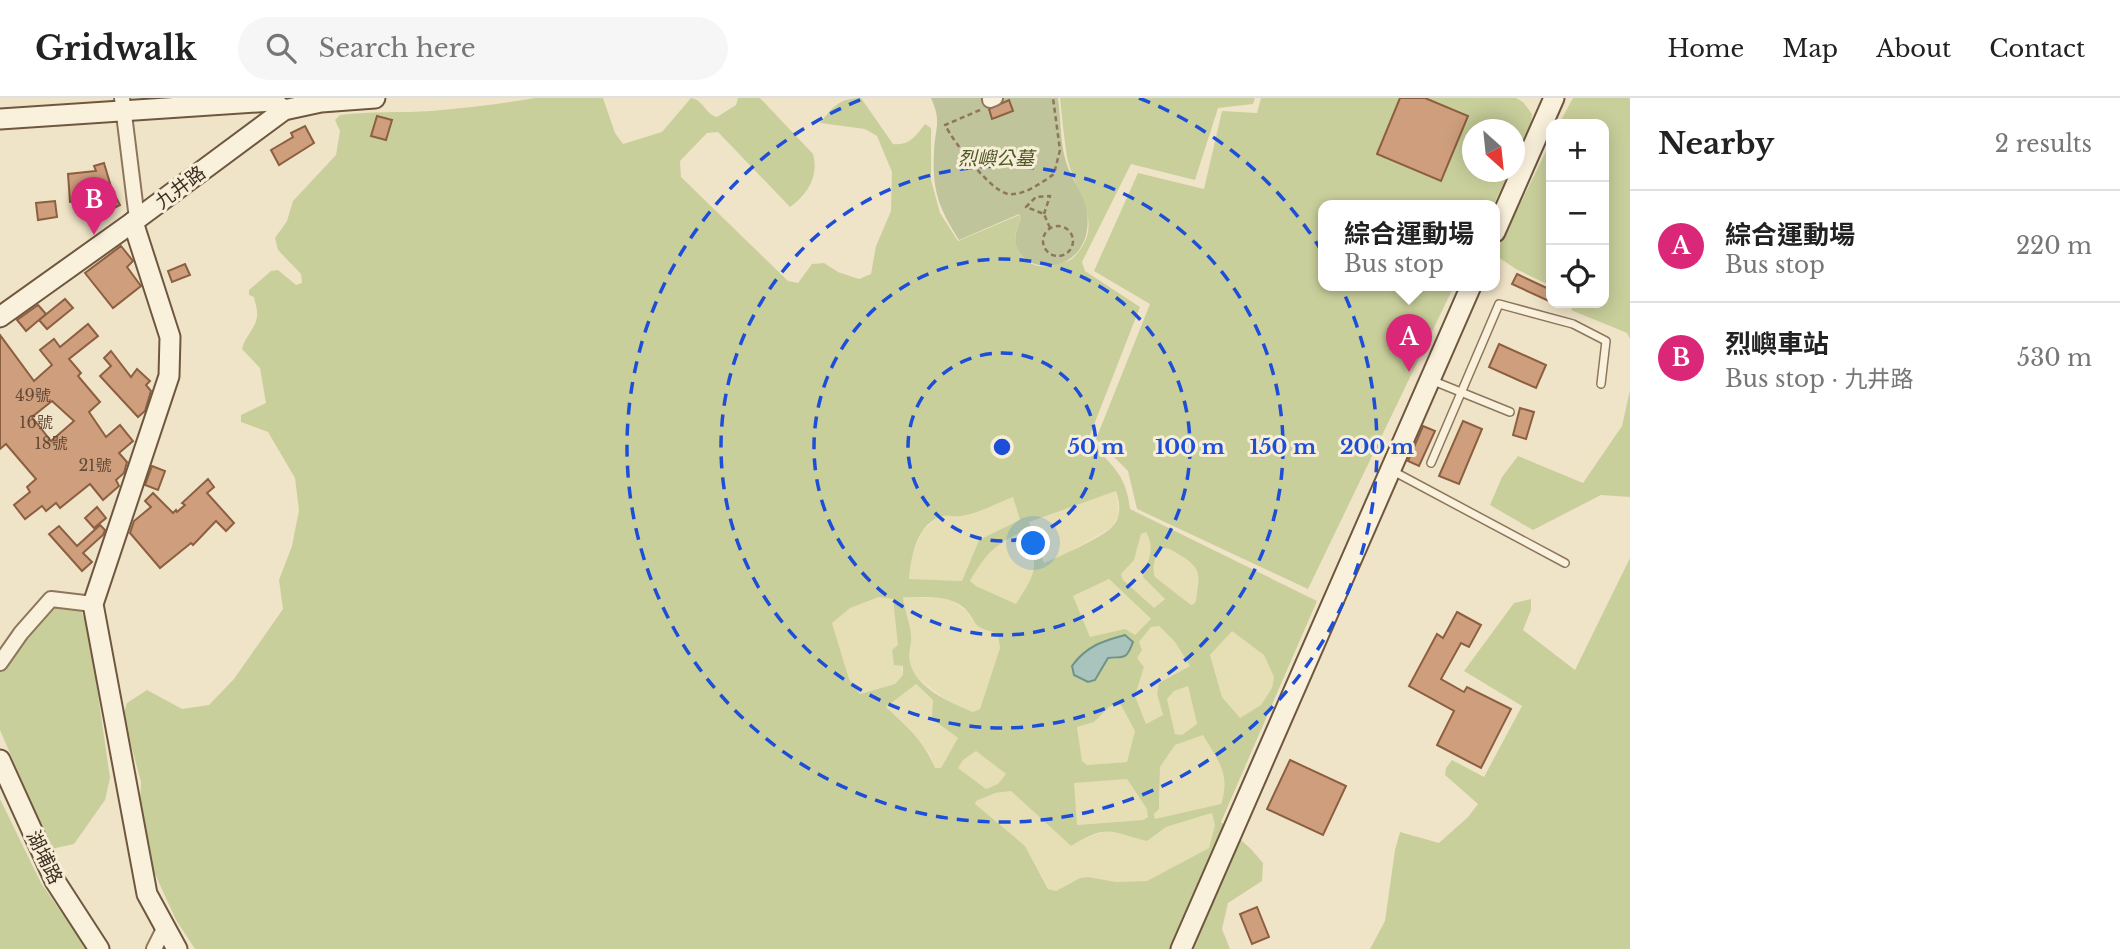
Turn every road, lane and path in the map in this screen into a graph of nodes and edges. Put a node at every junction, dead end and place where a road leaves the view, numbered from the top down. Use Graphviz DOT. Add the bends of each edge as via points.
graph roads {
  1 [pos="375,98"];
  2 [pos="1053,98"];
  3 [pos="1554,98"];
  4 [pos="989,102"];
  5 [pos="122,104"];
  6 [pos="284,110"];
  7 [pos="0,119"];
  8 [pos="1032,188"];
  9 [pos="1036,197"];
  10 [pos="1044,214"];
  11 [pos="135,221"];
  12 [pos="1500,221"];
  13 [pos="1050,228"];
  14 [pos="1469,291"];
  15 [pos="0,317"];
  16 [pos="1430,379"];
  17 [pos="1601,384"];
  18 [pos="1461,391"];
  19 [pos="1510,412"];
  20 [pos="1430,463"];
  21 [pos="1391,469"];
  22 [pos="1565,563"];
  23 [pos="93,604"];
  24 [pos="0,663"];
  25 [pos="0,760"];
  26 [pos="165,927"];
  27 [pos="99,949"];
  28 [pos="154,949"];
  29 [pos="177,949"];
  30 [pos="1181,949"];
  1 -- 6 [label="street, 九井路"];
  2 -- 8 [label="path" via="1058,162 1054,174"];
  3 -- 12 [label="street"];
  4 -- 8 [label="path" via="945,125 997,189 1010,194"];
  5 -- 6 [label="street" via="272,101"];
  5 -- 7 [label="street"];
  5 -- 11 [label="street"];
  6 -- 11 [label="street, 九井路"];
  8 -- 9 [label="path"];
  9 -- 10 [label="path" via="1050,196"];
  9 -- 10 [label="path" via="1026,207"];
  10 -- 13 [label="path"];
  11 -- 15 [label="street, 九井路"];
  11 -- 23 [label="street" via="170,337 169,376"];
  13 -- 13 [label="path" via="1063,226 1071,232 1073,241 1067,253 1053,255 1045,249 1043,240"];
  14 -- 16 [label="street"];
  16 -- 18 [label="lane"];
  16 -- 21 [label="street"];
  17 -- 18 [label="lane" via="1606,341 1573,324 1499,304"];
  18 -- 19 [label="lane"];
  18 -- 20 [label="lane"];
  21 -- 22 [label="lane"];
  21 -- 30 [label="street"];
  23 -- 24 [label="street" via="51,599"];
  23 -- 26 [label="street" via="147,894"];
  25 -- 27 [label="street, 湖埔路" via="55,881"];
  26 -- 28 [label="street"];
  26 -- 29 [label="street"];
}
